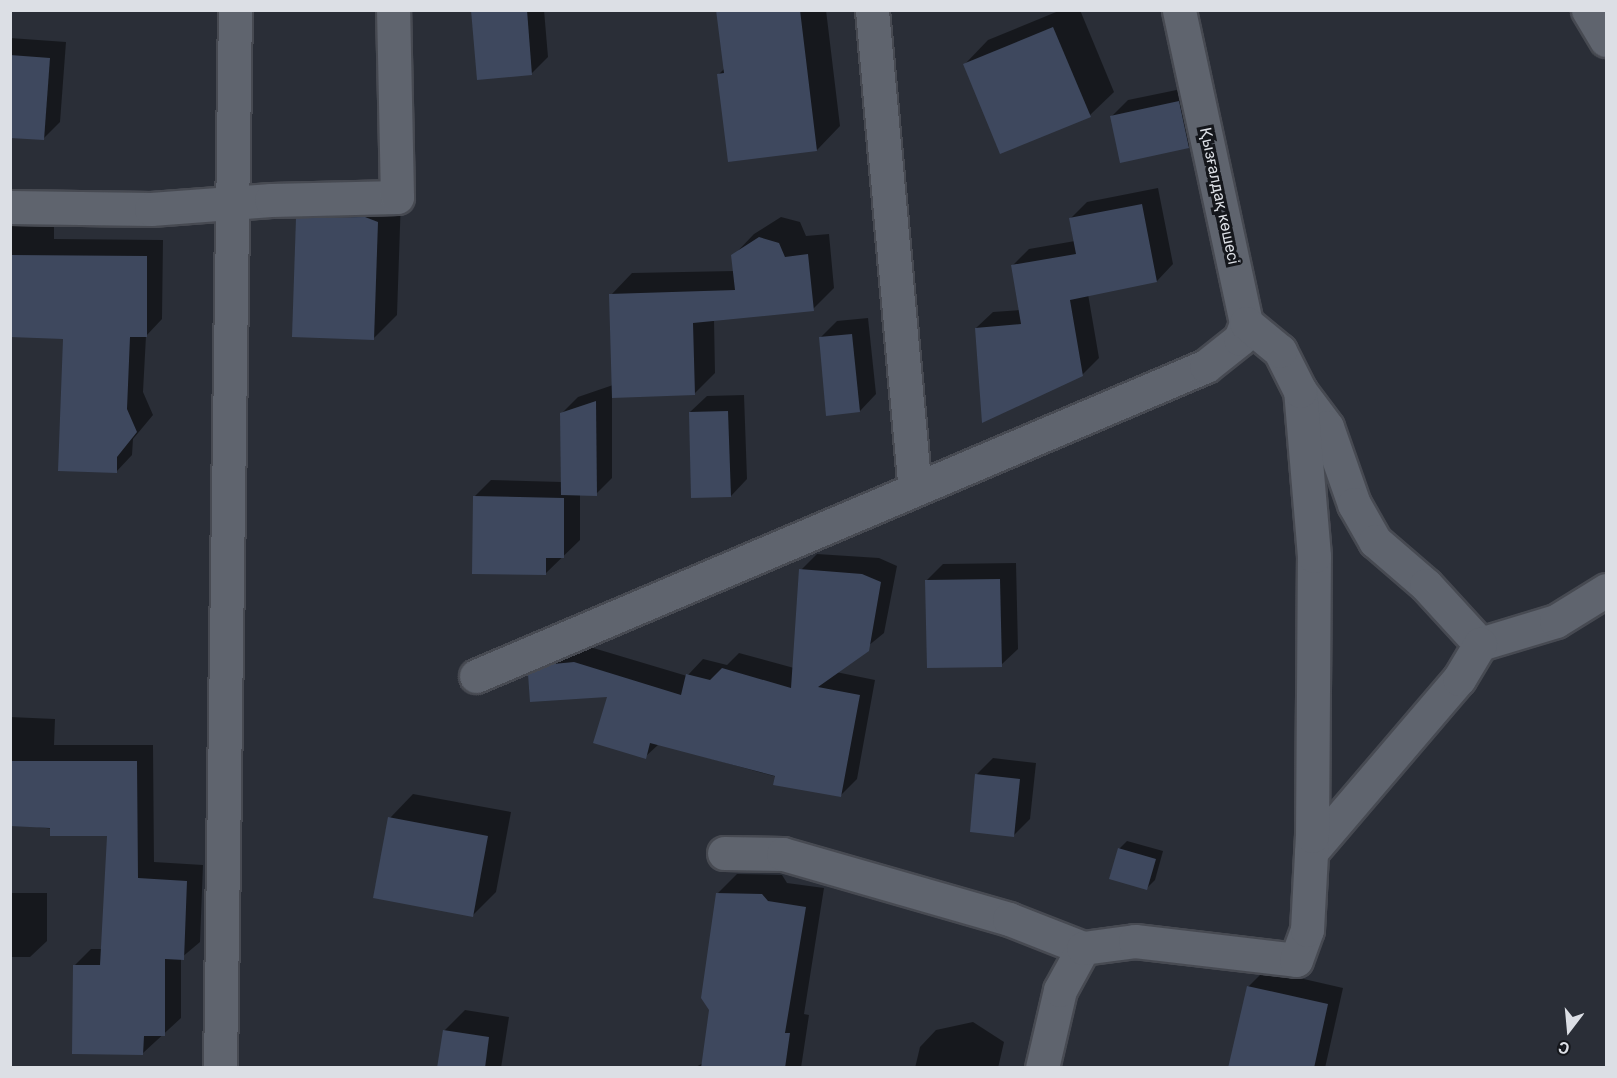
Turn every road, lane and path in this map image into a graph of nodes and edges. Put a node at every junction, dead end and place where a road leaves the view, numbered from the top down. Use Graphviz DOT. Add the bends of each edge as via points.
graph roads {
  1 [pos="235,10"];
  2 [pos="393,10"];
  3 [pos="873,10"];
  4 [pos="1179,10"];
  5 [pos="1587,10"];
  6 [pos="1606,40"];
  7 [pos="233,205"];
  8 [pos="10,207"];
  9 [pos="1246,323"];
  10 [pos="1300,391"];
  11 [pos="915,488"];
  12 [pos="1606,590"];
  13 [pos="1480,644"];
  14 [pos="476,676"];
  15 [pos="1311,852"];
  16 [pos="724,853"];
  17 [pos="1083,948"];
  18 [pos="220,1068"];
  19 [pos="1042,1068"];
  1 -- 7 [label="street"];
  2 -- 7 [label="street" via="397,197 271,200"];
  3 -- 11 [label="street"];
  4 -- 9 [label="street, Қызғалдақ көшесі"];
  5 -- 6 [label="street"];
  7 -- 8 [label="street" via="151,209"];
  7 -- 18 [label="street" via="225,534"];
  9 -- 10 [label="street" via="1280,351"];
  9 -- 11 [label="street" via="1240,339 1206,366"];
  10 -- 13 [label="street" via="1327,427 1354,504 1376,541 1426,585"];
  10 -- 15 [label="street" via="1314,555"];
  11 -- 14 [label="street"];
  12 -- 13 [label="street" via="1556,621"];
  13 -- 15 [label="street" via="1459,679"];
  15 -- 17 [label="street" via="1306,930 1296,960 1135,942"];
  16 -- 17 [label="street" via="783,854 1010,919"];
  17 -- 19 [label="street" via="1060,990"];
}
